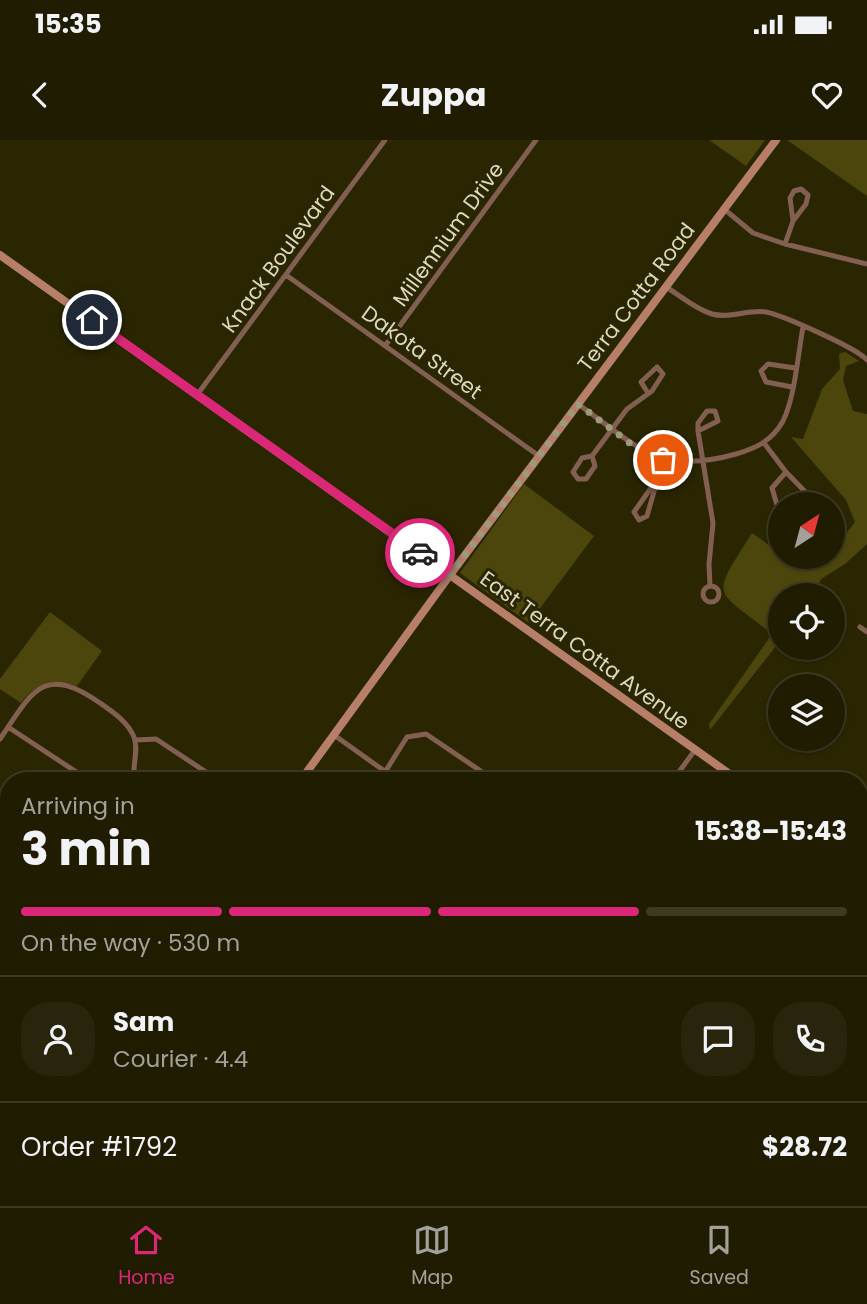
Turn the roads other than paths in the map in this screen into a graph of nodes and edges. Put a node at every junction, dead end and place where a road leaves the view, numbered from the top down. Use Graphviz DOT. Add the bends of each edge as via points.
graph roads {
  1 [pos="385,140"];
  2 [pos="537,140"];
  3 [pos="776,140"];
  4 [pos="724,209"];
  5 [pos="793,220"];
  6 [pos="785,244"];
  7 [pos="0,255"];
  8 [pos="867,264"];
  9 [pos="286,275"];
  10 [pos="666,287"];
  11 [pos="803,327"];
  12 [pos="385,346"];
  13 [pos="867,360"];
  14 [pos="795,368"];
  15 [pos="792,387"];
  16 [pos="648,393"];
  17 [pos="197,396"];
  18 [pos="578,404"];
  19 [pos="613,429"];
  20 [pos="698,431"];
  21 [pos="764,443"];
  22 [pos="539,456"];
  23 [pos="593,456"];
  24 [pos="663,460"];
  25 [pos="704,463"];
  26 [pos="786,472"];
  27 [pos="658,478"];
  28 [pos="773,492"];
  29 [pos="805,492"];
  30 [pos="450,575"];
  31 [pos="710,586"];
  32 [pos="860,627"];
  33 [pos="867,632"];
  34 [pos="8,727"];
  35 [pos="334,735"];
  36 [pos="0,739"];
  37 [pos="136,740"];
  38 [pos="695,750"];
  39 [pos="76,772"];
  40 [pos="134,772"];
  41 [pos="206,772"];
  42 [pos="307,772"];
  43 [pos="385,772"];
  44 [pos="482,772"];
  45 [pos="679,772"];
  46 [pos="727,772"];
  1 -- 9 [label="street, Knack Boulevard"];
  2 -- 12 [label="street, Millennium Drive"];
  3 -- 4 [label="main road, Terra Cotta Road"];
  4 -- 6 [label="street" via="753,233"];
  4 -- 10 [label="main road, Terra Cotta Road"];
  5 -- 5 [label="street" via="808,201 801,189 791,195"];
  5 -- 6 [label="street"];
  6 -- 8 [label="street"];
  7 -- 17 [label="main road, East Terra Cotta Avenue"];
  9 -- 12 [label="street, Dakota Street"];
  9 -- 17 [label="street, Knack Boulevard"];
  10 -- 11 [label="street" via="715,315 765,312"];
  10 -- 18 [label="main road, Terra Cotta Road"];
  11 -- 13 [label="street" via="856,349"];
  11 -- 14 [label="street"];
  12 -- 22 [label="street, Dakota Street"];
  14 -- 15 [label="street"];
  14 -- 15 [label="street" via="768,364 761,372 766,382"];
  15 -- 21 [label="street" via="783,421"];
  16 -- 16 [label="street" via="663,376 657,367 641,382"];
  16 -- 19 [label="street" via="627,409"];
  17 -- 30 [label="main road, East Terra Cotta Avenue"];
  18 -- 19 [label="street"];
  18 -- 22 [label="main road, Terra Cotta Road"];
  19 -- 23 [label="street"];
  19 -- 24 [label="street" via="639,450"];
  20 -- 25 [label="street"];
  21 -- 25 [label="street"];
  21 -- 26 [label="street"];
  22 -- 30 [label="main road, Terra Cotta Road"];
  23 -- 23 [label="street" via="584,456 574,470 578,480 585,480 595,466"];
  24 -- 25 [label="street"];
  24 -- 27 [label="street"];
  25 -- 31 [label="street" via="714,536 709,554"];
  26 -- 28 [label="street"];
  26 -- 29 [label="street"];
  27 -- 27 [label="street" via="635,509 639,520 647,516"];
  30 -- 35 [label="main road, Terra Cotta Road"];
  30 -- 38 [label="main road, East Terra Cotta Avenue"];
  32 -- 33 [label="street"];
  34 -- 36 [label="street"];
  34 -- 37 [label="street" via="34,692 61,682 114,714 128,725"];
  34 -- 39 [label="street"];
  35 -- 42 [label="main road, Terra Cotta Road"];
  35 -- 43 [label="street"];
  37 -- 40 [label="street"];
  37 -- 41 [label="street" via="156,739"];
  38 -- 45 [label="street"];
  38 -- 46 [label="main road, East Terra Cotta Avenue"];
  43 -- 44 [label="street" via="407,737 426,734"];
}
